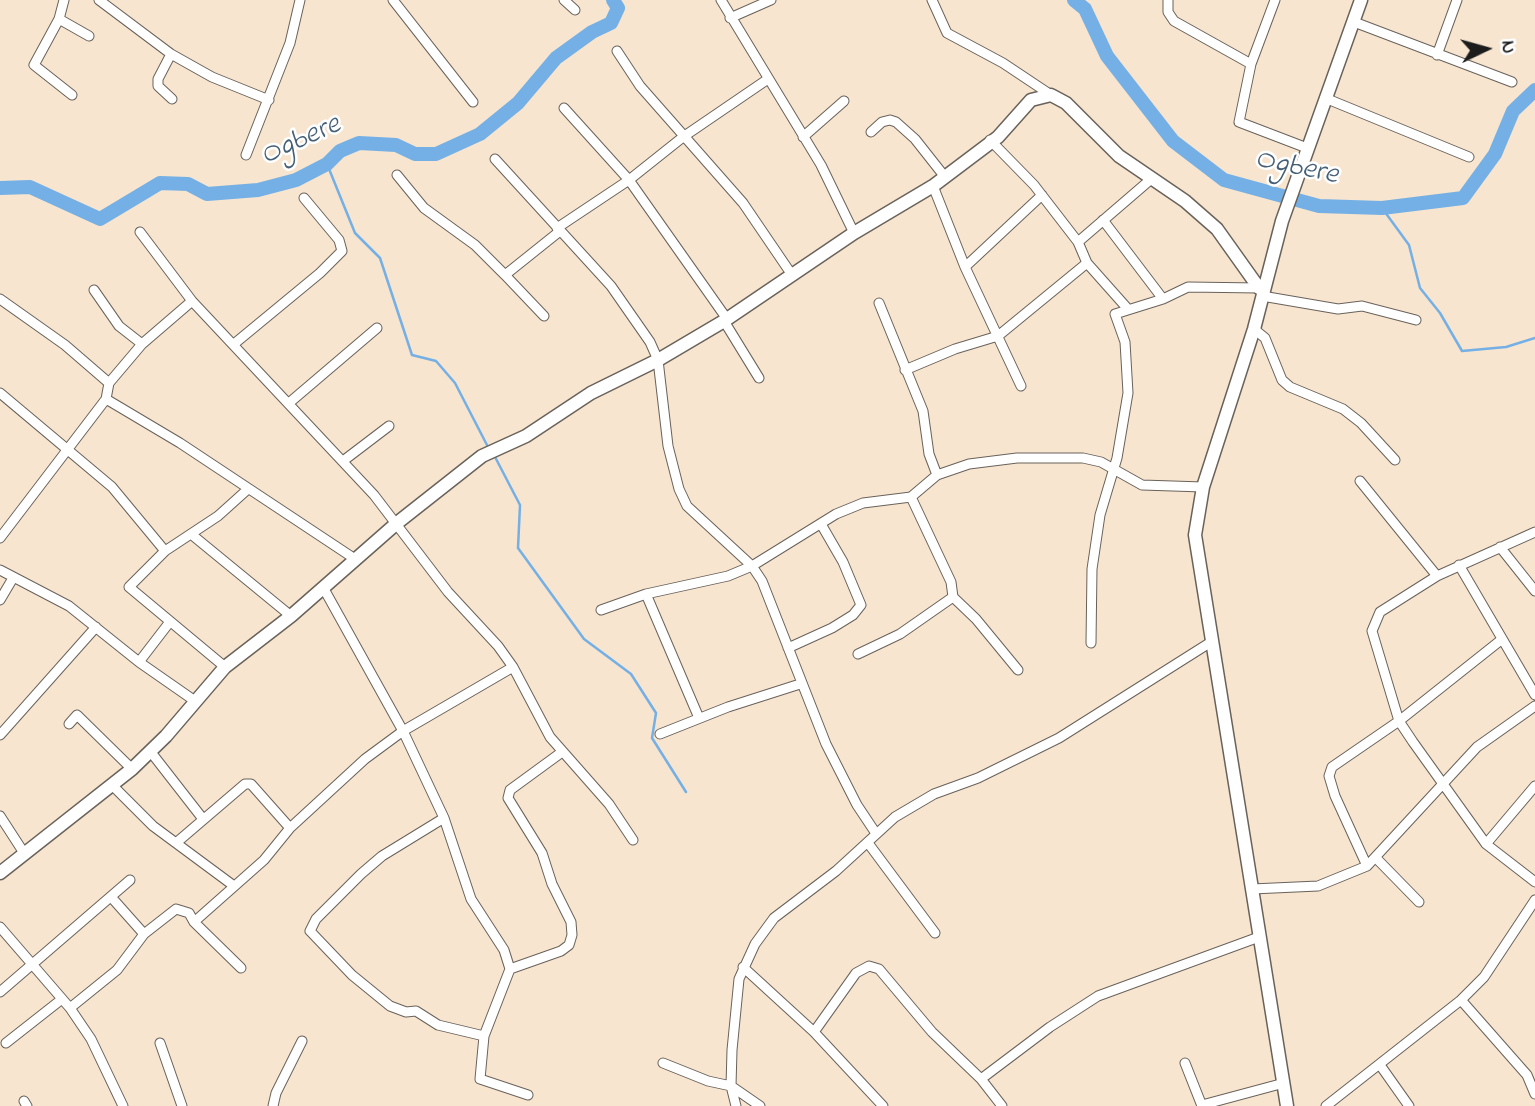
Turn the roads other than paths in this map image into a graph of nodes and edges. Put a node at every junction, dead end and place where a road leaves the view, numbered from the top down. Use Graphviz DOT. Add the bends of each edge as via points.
graph roads {
  1 [pos="64,0"];
  2 [pos="99,0"];
  3 [pos="300,0"];
  4 [pos="393,0"];
  5 [pos="564,0"];
  6 [pos="721,0"];
  7 [pos="771,0"];
  8 [pos="932,0"];
  9 [pos="1168,0"];
  10 [pos="1275,0"];
  11 [pos="1361,0"];
  12 [pos="1457,0"];
  13 [pos="575,10"];
  14 [pos="730,18"];
  15 [pos="59,19"];
  16 [pos="1354,22"];
  17 [pos="89,36"];
  18 [pos="617,51"];
  19 [pos="171,54"];
  20 [pos="1437,55"];
  21 [pos="1251,64"];
  22 [pos="768,79"];
  23 [pos="1512,82"];
  24 [pos="72,95"];
  25 [pos="1051,95"];
  26 [pos="172,99"];
  27 [pos="1325,99"];
  28 [pos="269,100"];
  29 [pos="844,101"];
  30 [pos="473,102"];
  31 [pos="564,108"];
  32 [pos="871,132"];
  33 [pos="683,137"];
  34 [pos="803,137"];
  35 [pos="990,140"];
  36 [pos="1307,148"];
  37 [pos="246,155"];
  38 [pos="1469,157"];
  39 [pos="495,159"];
  40 [pos="397,175"];
  41 [pos="945,177"];
  42 [pos="629,180"];
  43 [pos="1150,180"];
  44 [pos="933,186"];
  45 [pos="1042,195"];
  46 [pos="304,198"];
  47 [pos="1103,220"];
  48 [pos="558,229"];
  49 [pos="140,232"];
  50 [pos="854,233"];
  51 [pos="1078,242"];
  52 [pos="1087,263"];
  53 [pos="965,267"];
  54 [pos="505,275"];
  55 [pos="792,275"];
  56 [pos="94,290"];
  57 [pos="1261,291"];
  58 [pos="0,299"];
  59 [pos="1163,299"];
  60 [pos="192,301"];
  61 [pos="879,303"];
  62 [pos="1127,308"];
  63 [pos="544,316"];
  64 [pos="726,320"];
  65 [pos="1416,320"];
  66 [pos="377,328"];
  67 [pos="1254,329"];
  68 [pos="998,336"];
  69 [pos="142,344"];
  70 [pos="234,344"];
  71 [pos="658,360"];
  72 [pos="905,370"];
  73 [pos="759,378"];
  74 [pos="109,383"];
  75 [pos="1021,386"];
  76 [pos="0,393"];
  77 [pos="106,399"];
  78 [pos="289,403"];
  79 [pos="389,426"];
  80 [pos="68,449"];
  81 [pos="1395,460"];
  82 [pos="343,461"];
  83 [pos="1113,471"];
  84 [pos="937,475"];
  85 [pos="1360,481"];
  86 [pos="1203,487"];
  87 [pos="248,489"];
  88 [pos="911,497"];
  89 [pos="397,523"];
  90 [pos="821,524"];
  91 [pos="1535,532"];
  92 [pos="191,534"];
  93 [pos="0,538"];
  94 [pos="1500,547"];
  95 [pos="165,551"];
  96 [pos="355,559"];
  97 [pos="1459,565"];
  98 [pos="752,566"];
  99 [pos="0,570"];
  100 [pos="1437,576"];
  101 [pos="13,578"];
  102 [pos="324,589"];
  103 [pos="1535,591"];
  104 [pos="646,594"];
  105 [pos="953,597"];
  106 [pos="0,600"];
  107 [pos="600,610"];
  108 [pos="291,616"];
  109 [pos="169,623"];
  110 [pos="96,626"];
  111 [pos="1501,639"];
  112 [pos="1211,642"];
  113 [pos="1091,643"];
  114 [pos="788,648"];
  115 [pos="858,654"];
  116 [pos="139,662"];
  117 [pos="225,667"];
  118 [pos="513,667"];
  119 [pos="1018,670"];
  120 [pos="800,684"];
  121 [pos="1535,695"];
  122 [pos="195,701"];
  123 [pos="1535,706"];
  124 [pos="699,718"];
  125 [pos="1399,721"];
  126 [pos="69,724"];
  127 [pos="403,731"];
  128 [pos="660,734"];
  129 [pos="0,735"];
  130 [pos="150,751"];
  131 [pos="562,752"];
  132 [pos="132,769"];
  133 [pos="1443,782"];
  134 [pos="113,786"];
  135 [pos="1535,786"];
  136 [pos="0,816"];
  137 [pos="444,818"];
  138 [pos="203,819"];
  139 [pos="290,828"];
  140 [pos="876,832"];
  141 [pos="634,840"];
  142 [pos="176,843"];
  143 [pos="868,843"];
  144 [pos="1486,844"];
  145 [pos="24,853"];
  146 [pos="1376,858"];
  147 [pos="1367,866"];
  148 [pos="0,873"];
  149 [pos="130,880"];
  150 [pos="1535,882"];
  151 [pos="234,886"];
  152 [pos="1252,889"];
  153 [pos="112,898"];
  154 [pos="1535,900"];
  155 [pos="1419,902"];
  156 [pos="194,922"];
  157 [pos="0,927"];
  158 [pos="935,933"];
  159 [pos="144,934"];
  160 [pos="1259,937"];
  161 [pos="32,965"];
  162 [pos="743,967"];
  163 [pos="241,968"];
  164 [pos="510,969"];
  165 [pos="0,992"];
  166 [pos="62,999"];
  167 [pos="1461,1000"];
  168 [pos="70,1008"];
  169 [pos="814,1032"];
  170 [pos="484,1036"];
  171 [pos="302,1041"];
  172 [pos="6,1043"];
  173 [pos="160,1043"];
  174 [pos="663,1063"];
  175 [pos="1185,1063"];
  176 [pos="1380,1065"];
  177 [pos="1531,1071"];
  178 [pos="981,1079"];
  179 [pos="1284,1083"];
  180 [pos="731,1086"];
  181 [pos="1535,1094"];
  182 [pos="528,1095"];
  183 [pos="1202,1105"];
  184 [pos="123,1106"];
  185 [pos="182,1106"];
  186 [pos="273,1106"];
  187 [pos="736,1106"];
  188 [pos="760,1106"];
  189 [pos="883,1106"];
  190 [pos="1002,1106"];
  191 [pos="1287,1106"];
  192 [pos="1326,1106"];
  193 [pos="1409,1106"];
  1 -- 15 [label="street"];
  2 -- 19 [label="street"];
  3 -- 28 [label="street"];
  4 -- 30 [label="street"];
  5 -- 13 [label="street"];
  6 -- 14 [label="street"];
  7 -- 14 [label="street"];
  8 -- 25 [label="street" via="947,33"];
  9 -- 21 [label="street" via="1174,21"];
  10 -- 21 [label="street"];
  11 -- 16 [label="street"];
  12 -- 20 [label="street"];
  14 -- 22 [label="street"];
  15 -- 17 [label="street"];
  15 -- 24 [label="street" via="34,65"];
  16 -- 20 [label="street"];
  16 -- 27 [label="street"];
  18 -- 33 [label="street"];
  19 -- 26 [label="street" via="158,86"];
  19 -- 28 [label="street"];
  20 -- 23 [label="street"];
  21 -- 36 [label="street" via="1239,122"];
  22 -- 33 [label="street"];
  22 -- 34 [label="street"];
  25 -- 35 [label="street" via="1031,100"];
  25 -- 43 [label="street" via="1066,103"];
  27 -- 36 [label="street"];
  27 -- 38 [label="street"];
  28 -- 37 [label="street"];
  29 -- 34 [label="street"];
  31 -- 42 [label="street"];
  32 -- 41 [label="street" via="882,122 896,122"];
  33 -- 42 [label="street"];
  33 -- 55 [label="street" via="736,194"];
  34 -- 50 [label="street" via="835,189"];
  35 -- 41 [label="street"];
  35 -- 45 [label="street"];
  36 -- 57 [label="street"];
  39 -- 48 [label="street"];
  40 -- 54 [label="street" via="424,208 475,245"];
  41 -- 44 [label="street"];
  42 -- 48 [label="street"];
  42 -- 64 [label="street"];
  43 -- 47 [label="street"];
  43 -- 57 [label="street" via="1185,201 1217,229"];
  44 -- 50 [label="street"];
  44 -- 53 [label="street"];
  45 -- 51 [label="street"];
  45 -- 53 [label="street"];
  46 -- 70 [label="street" via="339,240 342,251"];
  47 -- 51 [label="street"];
  47 -- 59 [label="street"];
  48 -- 54 [label="street"];
  48 -- 71 [label="street" via="611,286"];
  49 -- 60 [label="street"];
  50 -- 55 [label="street"];
  51 -- 52 [label="street"];
  52 -- 62 [label="street"];
  52 -- 68 [label="street"];
  53 -- 68 [label="street"];
  54 -- 63 [label="street"];
  55 -- 64 [label="street"];
  56 -- 69 [label="street" via="119,326"];
  57 -- 59 [label="street" via="1188,287"];
  57 -- 65 [label="street" via="1338,309 1362,306"];
  57 -- 67 [label="street"];
  58 -- 74 [label="street"];
  59 -- 62 [label="street"];
  60 -- 69 [label="street"];
  60 -- 70 [label="street"];
  61 -- 72 [label="street"];
  62 -- 83 [label="street" via="1115,314 1125,342 1129,393"];
  64 -- 71 [label="street"];
  64 -- 73 [label="street"];
  66 -- 78 [label="street"];
  67 -- 81 [label="street" via="1262,332 1282,380 1343,410"];
  67 -- 86 [label="street"];
  68 -- 72 [label="street"];
  68 -- 75 [label="street"];
  69 -- 74 [label="street"];
  70 -- 78 [label="street"];
  71 -- 89 [label="street" via="591,393 526,436 482,456"];
  71 -- 98 [label="street" via="668,446 679,489 687,506"];
  72 -- 84 [label="street" via="923,411"];
  74 -- 77 [label="street"];
  76 -- 80 [label="street"];
  77 -- 80 [label="street"];
  77 -- 87 [label="street"];
  78 -- 82 [label="street"];
  79 -- 82 [label="street"];
  80 -- 93 [label="street"];
  80 -- 95 [label="street" via="112,487"];
  82 -- 89 [label="street"];
  83 -- 84 [label="street" via="1083,458 1017,458 969,464"];
  83 -- 86 [label="street" via="1150,486"];
  83 -- 113 [label="street" via="1092,569"];
  84 -- 88 [label="street"];
  85 -- 100 [label="street"];
  86 -- 112 [label="street" via="1195,535"];
  87 -- 92 [label="street"];
  87 -- 96 [label="street"];
  88 -- 90 [label="street" via="863,503"];
  88 -- 105 [label="street" via="951,582"];
  89 -- 96 [label="street"];
  89 -- 118 [label="street" via="448,592"];
  90 -- 98 [label="street"];
  90 -- 114 [label="street" via="861,605 832,628"];
  91 -- 94 [label="street"];
  92 -- 95 [label="street"];
  92 -- 108 [label="street"];
  94 -- 97 [label="street"];
  94 -- 103 [label="street"];
  95 -- 109 [label="street" via="129,587"];
  96 -- 102 [label="street"];
  97 -- 100 [label="street"];
  97 -- 111 [label="street"];
  98 -- 104 [label="street"];
  98 -- 114 [label="street"];
  99 -- 101 [label="street"];
  100 -- 125 [label="street" via="1380,612 1374,621 1374,643"];
  101 -- 106 [label="street"];
  101 -- 110 [label="street" via="41,589"];
  102 -- 108 [label="street"];
  102 -- 127 [label="street"];
  104 -- 107 [label="street"];
  104 -- 124 [label="street"];
  105 -- 115 [label="street" via="900,634"];
  105 -- 119 [label="street"];
  108 -- 117 [label="street"];
  109 -- 116 [label="street"];
  109 -- 117 [label="street"];
  110 -- 116 [label="street"];
  110 -- 129 [label="street"];
  111 -- 121 [label="street"];
  111 -- 125 [label="street"];
  112 -- 140 [label="street" via="1059,738 934,794"];
  112 -- 152 [label="street"];
  114 -- 120 [label="street"];
  116 -- 122 [label="street"];
  117 -- 122 [label="street"];
  118 -- 127 [label="street"];
  118 -- 131 [label="street"];
  120 -- 124 [label="street"];
  120 -- 140 [label="street" via="842,777"];
  122 -- 130 [label="street"];
  123 -- 133 [label="street" via="1477,747"];
  124 -- 128 [label="street"];
  125 -- 133 [label="street"];
  125 -- 147 [label="street" via="1332,767 1329,776"];
  126 -- 132 [label="street" via="77,715"];
  127 -- 137 [label="street"];
  127 -- 139 [label="street" via="365,758"];
  130 -- 132 [label="street"];
  130 -- 138 [label="street"];
  131 -- 141 [label="street"];
  131 -- 164 [label="street" via="510,790 508,797 542,853 571,922 572,935 561,951"];
  132 -- 134 [label="street"];
  133 -- 144 [label="street"];
  133 -- 146 [label="street"];
  134 -- 142 [label="street"];
  134 -- 145 [label="street"];
  135 -- 144 [label="street"];
  136 -- 145 [label="street"];
  137 -- 164 [label="street" via="471,899 504,950"];
  137 -- 170 [label="street" via="361,873 310,931 390,1006 416,1011 438,1025"];
  138 -- 139 [label="street" via="251,784"];
  138 -- 142 [label="street"];
  139 -- 151 [label="street" via="264,860"];
  140 -- 143 [label="street"];
  142 -- 151 [label="street"];
  143 -- 158 [label="street"];
  143 -- 162 [label="street" via="774,918"];
  144 -- 150 [label="street"];
  145 -- 148 [label="street"];
  146 -- 147 [label="street"];
  146 -- 155 [label="street"];
  147 -- 152 [label="street" via="1318,886"];
  149 -- 153 [label="street"];
  151 -- 156 [label="street"];
  152 -- 160 [label="street"];
  153 -- 159 [label="street"];
  153 -- 161 [label="street"];
  154 -- 167 [label="street" via="1495,964"];
  156 -- 159 [label="street" via="190,913 176,909"];
  156 -- 163 [label="street"];
  157 -- 161 [label="street"];
  159 -- 168 [label="street" via="128,959"];
  160 -- 178 [label="street" via="1098,996"];
  160 -- 179 [label="street"];
  161 -- 165 [label="street"];
  161 -- 166 [label="street"];
  162 -- 169 [label="street"];
  162 -- 180 [label="street" via="737,990"];
  164 -- 170 [label="street"];
  166 -- 168 [label="street"];
  166 -- 172 [label="street"];
  167 -- 176 [label="street"];
  167 -- 177 [label="street"];
  168 -- 184 [label="street" via="91,1039"];
  169 -- 178 [label="street" via="856,973 869,966 879,969 932,1032"];
  169 -- 189 [label="street"];
  170 -- 182 [label="street" via="480,1079"];
  171 -- 186 [label="street"];
  173 -- 185 [label="street"];
  174 -- 180 [label="street"];
  175 -- 183 [label="street"];
  176 -- 192 [label="street"];
  176 -- 193 [label="street"];
  177 -- 181 [label="street"];
  178 -- 190 [label="street"];
  179 -- 183 [label="street"];
  179 -- 191 [label="street"];
  180 -- 187 [label="street"];
  180 -- 188 [label="street"];
}
